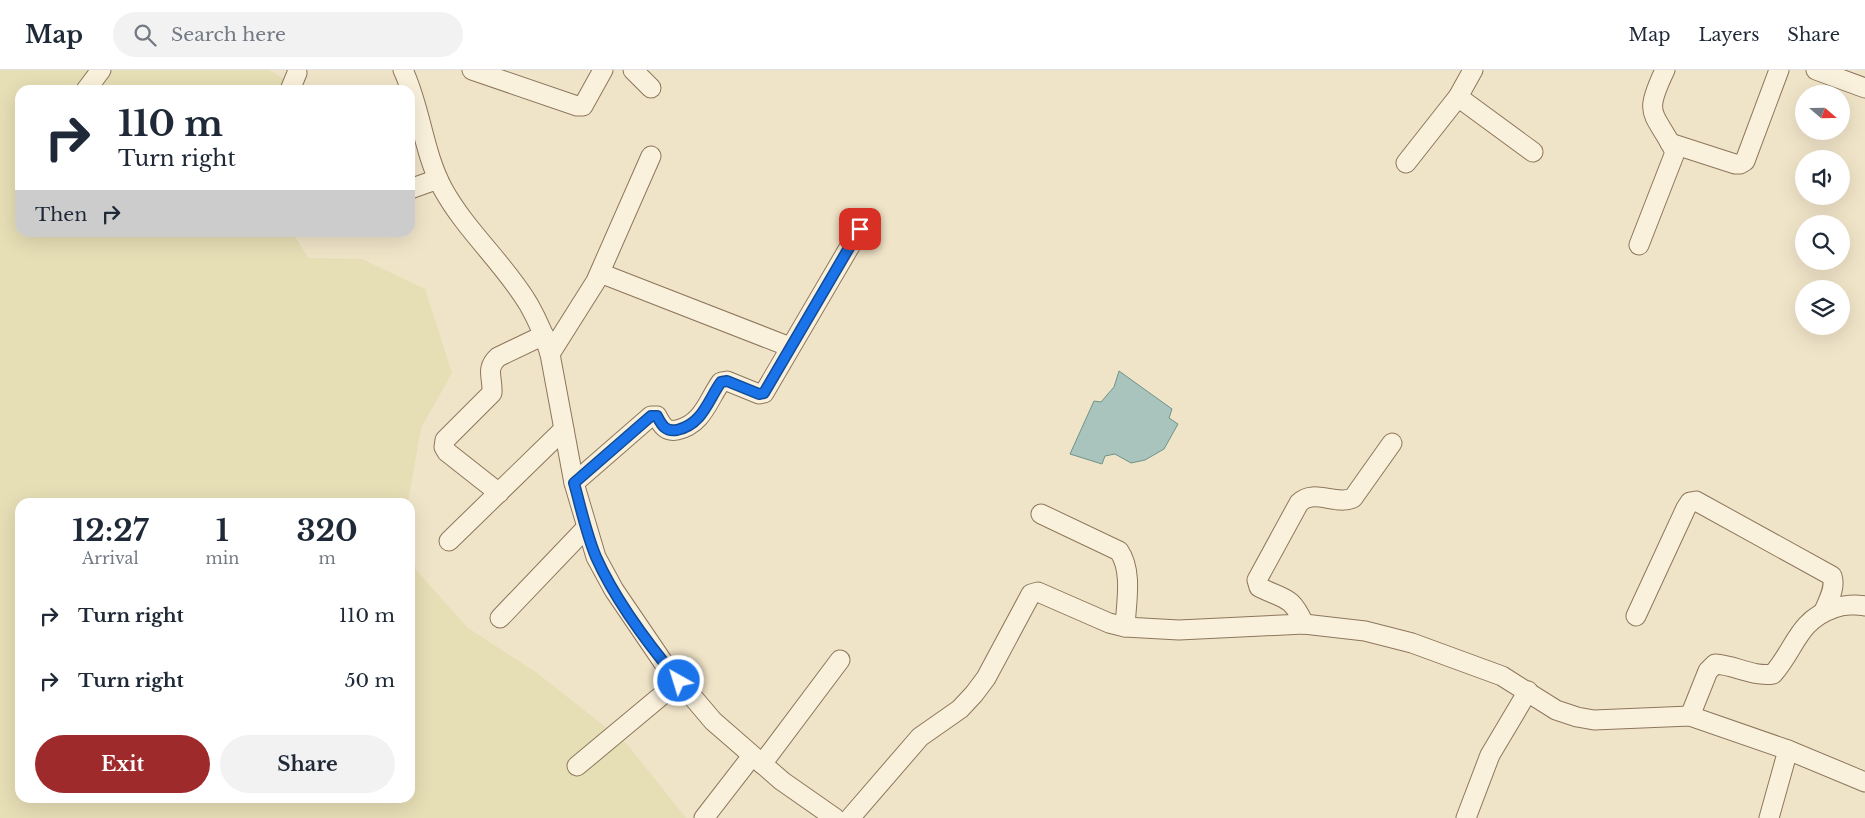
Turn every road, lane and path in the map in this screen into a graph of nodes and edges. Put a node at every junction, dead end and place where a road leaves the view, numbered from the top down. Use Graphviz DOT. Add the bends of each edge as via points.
graph roads {
  1 [pos="101,70"];
  2 [pos="403,70"];
  3 [pos="472,70"];
  4 [pos="603,70"];
  5 [pos="633,70"];
  6 [pos="1473,70"];
  7 [pos="1665,70"];
  8 [pos="1779,70"];
  9 [pos="1816,70"];
  10 [pos="297,73"];
  11 [pos="90,85"];
  12 [pos="292,85"];
  13 [pos="409,85"];
  14 [pos="651,88"];
  15 [pos="1865,88"];
  16 [pos="1458,97"];
  17 [pos="415,122"];
  18 [pos="417,139"];
  19 [pos="1670,143"];
  20 [pos="1533,152"];
  21 [pos="651,156"];
  22 [pos="1406,163"];
  23 [pos="438,179"];
  24 [pos="415,187"];
  25 [pos="860,229"];
  26 [pos="1639,245"];
  27 [pos="600,273"];
  28 [pos="544,336"];
  29 [pos="790,348"];
  30 [pos="550,354"];
  31 [pos="564,429"];
  32 [pos="1392,443"];
  33 [pos="574,483"];
  34 [pos="498,493"];
  35 [pos="1041,514"];
  36 [pos="586,528"];
  37 [pos="449,541"];
  38 [pos="1865,606"];
  39 [pos="1824,611"];
  40 [pos="1636,616"];
  41 [pos="500,618"];
  42 [pos="1304,624"];
  43 [pos="1125,627"];
  44 [pos="840,660"];
  45 [pos="679,681"];
  46 [pos="1528,691"];
  47 [pos="1690,716"];
  48 [pos="1788,750"];
  49 [pos="757,760"];
  50 [pos="577,766"];
  51 [pos="1865,782"];
  52 [pos="830,816"];
  53 [pos="704,818"];
  54 [pos="850,818"];
  55 [pos="1466,818"];
  56 [pos="1769,818"];
  1 -- 11 [label="street"];
  2 -- 13 [label="street"];
  3 -- 4 [label="street" via="577,106 583,106"];
  5 -- 14 [label="street"];
  6 -- 16 [label="street"];
  7 -- 19 [label="street" via="1654,92 1651,111"];
  8 -- 19 [label="street" via="1745,160 1740,164"];
  9 -- 15 [label="street"];
  10 -- 12 [label="street"];
  16 -- 20 [label="street"];
  16 -- 22 [label="street"];
  17 -- 18 [label="street"];
  18 -- 23 [label="street"];
  19 -- 26 [label="street" via="1674,150 1673,161"];
  21 -- 27 [label="street"];
  23 -- 24 [label="street"];
  23 -- 28 [label="street" via="464,221 528,303"];
  25 -- 29 [label="street"];
  27 -- 29 [label="street"];
  27 -- 30 [label="street"];
  28 -- 30 [label="street"];
  28 -- 34 [label="street" via="492,362 489,374 492,393 445,440 444,447 448,452"];
  29 -- 33 [label="street" via="764,393 721,382 697,420 671,431 664,428 657,416 651,416"];
  30 -- 31 [label="street"];
  31 -- 33 [label="street"];
  31 -- 34 [label="street"];
  32 -- 42 [label="street" via="1353,498 1346,502 1312,496 1299,503 1257,580 1259,587 1285,597 1293,604"];
  33 -- 36 [label="street"];
  34 -- 37 [label="street"];
  35 -- 43 [label="street" via="1119,552 1125,560"];
  36 -- 41 [label="street"];
  36 -- 45 [label="street" via="596,557 614,590 662,662"];
  38 -- 39 [label="street" via="1840,606"];
  39 -- 40 [label="street" via="1834,582 1832,576 1696,501 1690,502 1686,508"];
  39 -- 47 [label="street" via="1811,619 1798,635 1773,674 1760,676 1725,664 1715,664 1708,671"];
  42 -- 43 [label="street" via="1179,630"];
  42 -- 46 [label="street" via="1366,631 1412,643 1502,676"];
  43 -- 54 [label="street" via="1038,592 1031,594 986,678 974,694 960,709 920,738"];
  44 -- 49 [label="street"];
  45 -- 49 [label="street" via="713,721"];
  45 -- 50 [label="street"];
  46 -- 47 [label="street" via="1556,710 1594,720"];
  46 -- 55 [label="street" via="1490,755"];
  47 -- 48 [label="street"];
  48 -- 51 [label="street"];
  48 -- 56 [label="street"];
  49 -- 52 [label="street"];
  49 -- 53 [label="street"];
}
